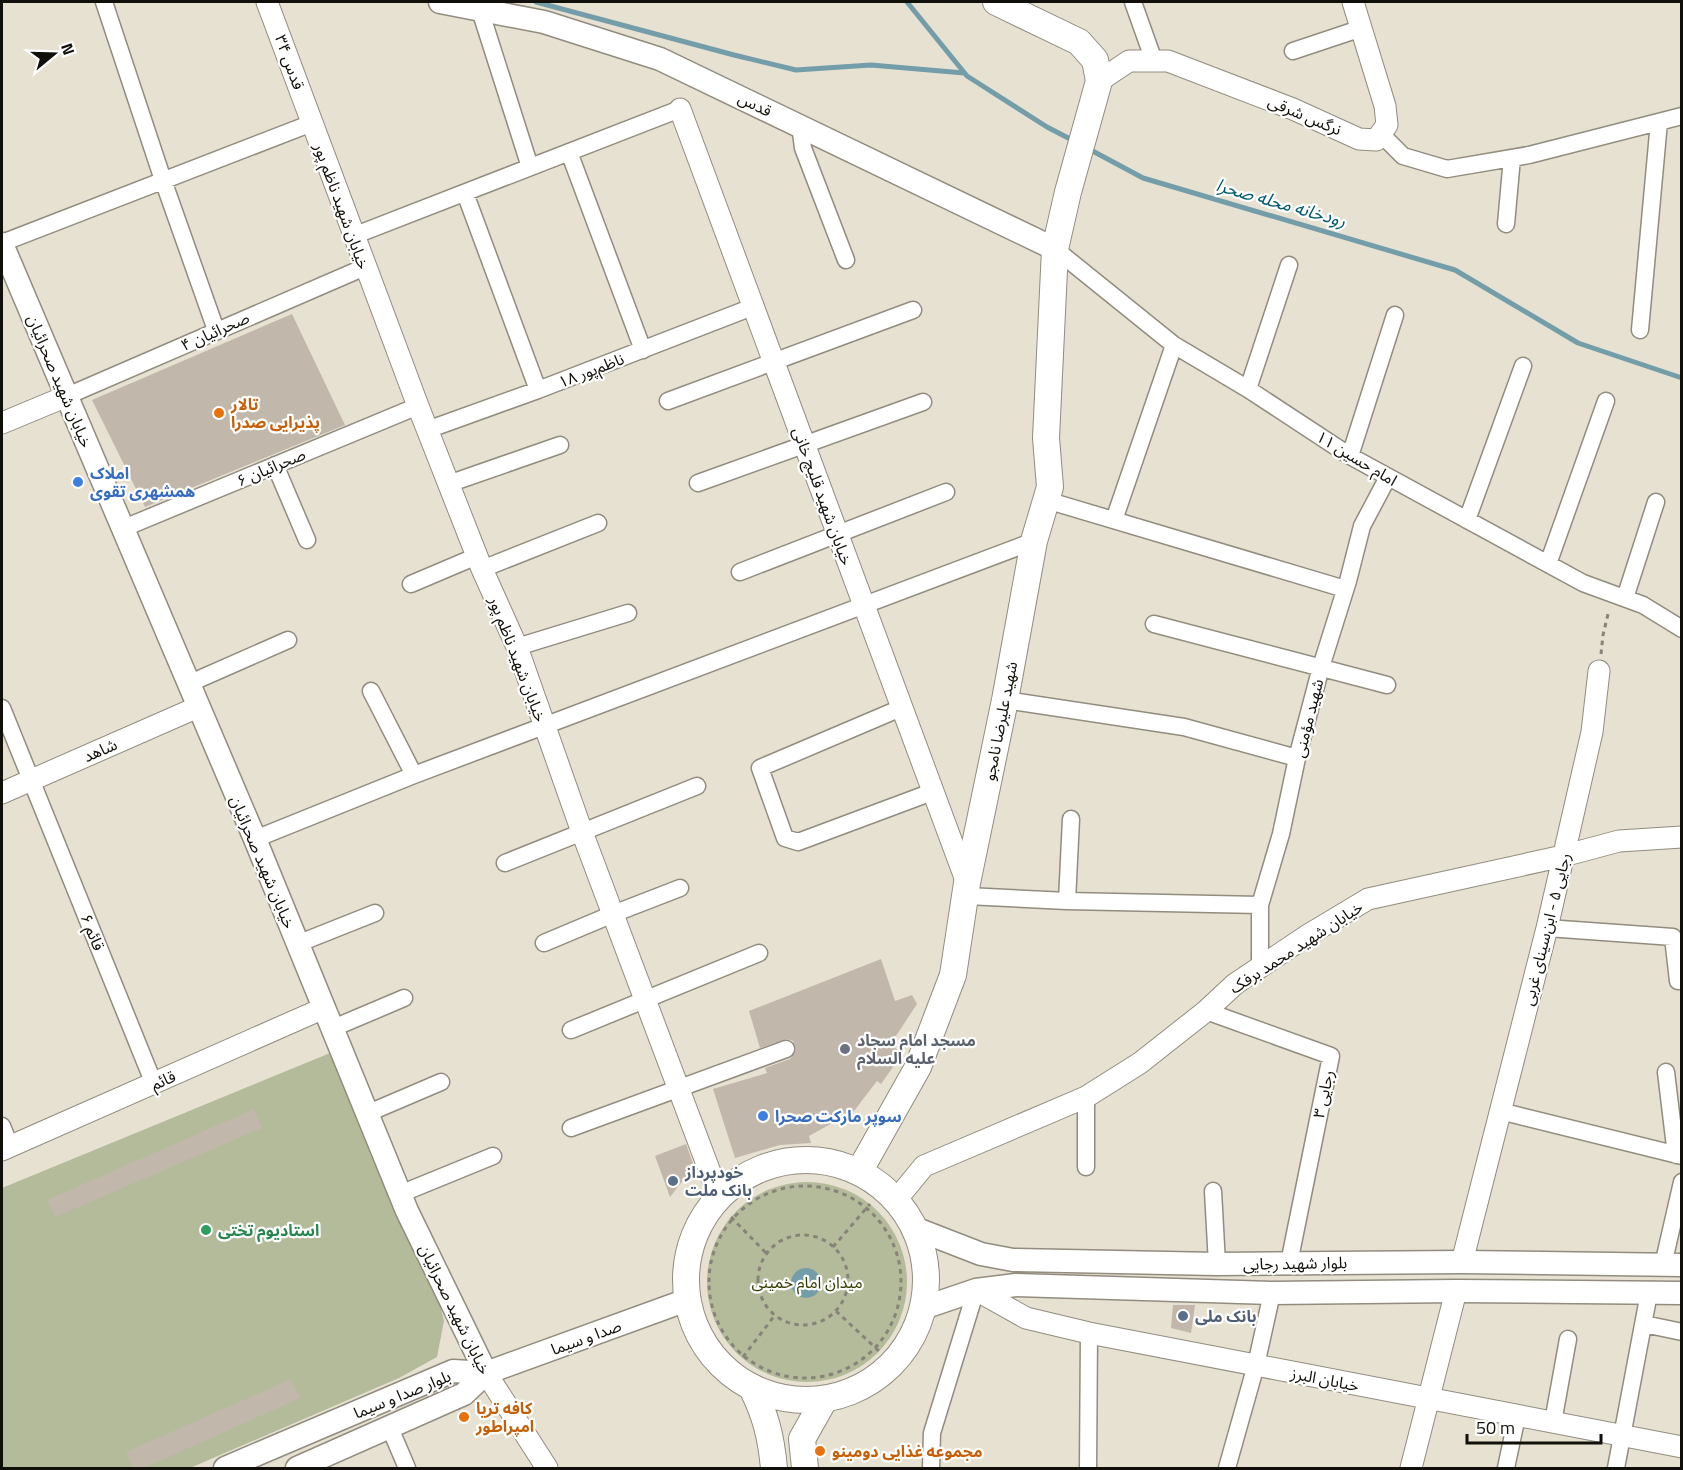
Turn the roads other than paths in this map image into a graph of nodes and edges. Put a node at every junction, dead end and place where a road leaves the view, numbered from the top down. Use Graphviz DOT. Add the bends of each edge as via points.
graph roads {
  1 [pos="104,2"];
  2 [pos="267,2"];
  3 [pos="440,2"];
  4 [pos="998,2"];
  5 [pos="1133,2"];
  6 [pos="1353,2"];
  7 [pos="480,10"];
  8 [pos="1362,28"];
  9 [pos="1293,51"];
  10 [pos="1154,61"];
  11 [pos="1100,81"];
  12 [pos="680,109"];
  13 [pos="1682,117"];
  14 [pos="1659,122"];
  15 [pos="312,123"];
  16 [pos="800,125"];
  17 [pos="1381,134"];
  18 [pos="569,152"];
  19 [pos="1512,158"];
  20 [pos="530,168"];
  21 [pos="163,180"];
  22 [pos="465,193"];
  23 [pos="1506,224"];
  24 [pos="353,236"];
  25 [pos="2,244"];
  26 [pos="1055,249"];
  27 [pos="846,260"];
  28 [pos="1289,265"];
  29 [pos="364,267"];
  30 [pos="755,306"];
  31 [pos="913,310"];
  32 [pos="1395,315"];
  33 [pos="216,330"];
  34 [pos="1640,330"];
  35 [pos="1174,345"];
  36 [pos="643,350"];
  37 [pos="773,362"];
  38 [pos="1523,366"];
  39 [pos="1248,389"];
  40 [pos="538,390"];
  41 [pos="67,396"];
  42 [pos="668,401"];
  43 [pos="1606,401"];
  44 [pos="923,402"];
  45 [pos="418,406"];
  46 [pos="2,423"];
  47 [pos="427,430"];
  48 [pos="804,444"];
  49 [pos="560,445"];
  50 [pos="1350,456"];
  51 [pos="275,465"];
  52 [pos="1388,477"];
  53 [pos="448,483"];
  54 [pos="698,483"];
  55 [pos="946,492"];
  56 [pos="1047,500"];
  57 [pos="1656,502"];
  58 [pos="1114,520"];
  59 [pos="1467,520"];
  60 [pos="598,523"];
  61 [pos="124,528"];
  62 [pos="837,534"];
  63 [pos="307,540"];
  64 [pos="1034,541"];
  65 [pos="479,563"];
  66 [pos="1548,564"];
  67 [pos="740,572"];
  68 [pos="411,584"];
  69 [pos="1345,589"];
  70 [pos="1619,596"];
  71 [pos="863,604"];
  72 [pos="628,613"];
  73 [pos="1154,624"];
  74 [pos="1682,629"];
  75 [pos="288,640"];
  76 [pos="516,647"];
  77 [pos="1320,667"];
  78 [pos="1599,671"];
  79 [pos="188,684"];
  80 [pos="1387,685"];
  81 [pos="371,691"];
  82 [pos="1005,700"];
  83 [pos="198,707"];
  84 [pos="2,708"];
  85 [pos="901,708"];
  86 [pos="544,727"];
  87 [pos="1298,758"];
  88 [pos="414,775"];
  89 [pos="32,780"];
  90 [pos="697,786"];
  91 [pos="932,792"];
  92 [pos="2,793"];
  93 [pos="1071,819"];
  94 [pos="582,832"];
  95 [pos="1682,837"];
  96 [pos="255,839"];
  97 [pos="1563,856"];
  98 [pos="505,863"];
  99 [pos="680,888"];
  100 [pos="967,889"];
  101 [pos="1067,901"];
  102 [pos="1260,905"];
  103 [pos="375,913"];
  104 [pos="612,914"];
  105 [pos="1547,928"];
  106 [pos="544,943"];
  107 [pos="297,944"];
  108 [pos="759,953"];
  109 [pos="1260,968"];
  110 [pos="1678,981"];
  111 [pos="404,998"];
  112 [pos="645,999"];
  113 [pos="1206,1011"];
  114 [pos="327,1019"];
  115 [pos="572,1030"];
  116 [pos="786,1049"];
  117 [pos="1666,1072"];
  118 [pos="441,1082"];
  119 [pos="154,1084"];
  120 [pos="679,1089"];
  121 [pos="1086,1098"];
  122 [pos="1500,1111"];
  123 [pos="366,1114"];
  124 [pos="2,1126"];
  125 [pos="571,1128"];
  126 [pos="6,1148"];
  127 [pos="493,1156"];
  128 [pos="1678,1156"];
  129 [pos="1086,1167"];
  130 [pos="859,1172"];
  131 [pos="1682,1182"];
  132 [pos="1213,1191"];
  133 [pos="400,1194"];
  134 [pos="896,1200"];
  135 [pos="728,1210"];
  136 [pos="914,1228"];
  137 [pos="1462,1262"];
  138 [pos="1289,1263"];
  139 [pos="1217,1264"];
  140 [pos="1672,1265"];
  141 [pos="976,1290"];
  142 [pos="1456,1291"];
  143 [pos="1272,1293"];
  144 [pos="1649,1293"];
  145 [pos="1682,1293"];
  146 [pos="687,1300"];
  147 [pos="923,1308"];
  148 [pos="1644,1324"];
  149 [pos="1682,1332"];
  150 [pos="1089,1333"];
  151 [pos="1568,1339"];
  152 [pos="1256,1365"];
  153 [pos="486,1373"];
  154 [pos="752,1388"];
  155 [pos="1428,1399"];
  156 [pos="824,1400"];
  157 [pos="1517,1416"];
  158 [pos="1553,1422"];
  159 [pos="390,1428"];
  160 [pos="1623,1436"];
  161 [pos="1682,1447"];
  162 [pos="225,1468"];
  163 [pos="297,1468"];
  164 [pos="407,1468"];
  165 [pos="547,1468"];
  166 [pos="774,1468"];
  167 [pos="805,1468"];
  168 [pos="931,1468"];
  169 [pos="1088,1468"];
  170 [pos="1227,1468"];
  171 [pos="1411,1468"];
  172 [pos="1506,1468"];
  173 [pos="1616,1468"];
  1 -- 21 [label="street"];
  2 -- 15 [label="street, قدس ۳۴"];
  3 -- 7 [label="main road, قدس"];
  4 -- 11 [label="main road" via="1079,42 1095,60"];
  5 -- 10 [label="street"];
  6 -- 8 [label="street"];
  7 -- 16 [label="main road, قدس" via="544,22 660,59"];
  7 -- 20 [label="street"];
  8 -- 9 [label="street"];
  8 -- 17 [label="street" via="1385,106 1388,125"];
  10 -- 11 [label="street, نرگس شرقی" via="1129,61"];
  10 -- 17 [label="street, نرگس شرقی" via="1168,61 1359,139 1376,140"];
  11 -- 26 [label="main road, شهید علیرضا نامجو"];
  12 -- 18 [label="street"];
  12 -- 30 [label="street, خیابان شهید قلیچ خانی"];
  13 -- 14 [label="street"];
  14 -- 19 [label="street"];
  14 -- 34 [label="street"];
  15 -- 21 [label="street"];
  15 -- 24 [label="street, خیابان شهید ناظم پور"];
  16 -- 26 [label="main road, قدس"];
  16 -- 27 [label="street" via="803,148"];
  17 -- 19 [label="street" via="1403,156 1447,169"];
  18 -- 20 [label="street"];
  18 -- 36 [label="street"];
  19 -- 23 [label="street"];
  20 -- 22 [label="street"];
  21 -- 25 [label="street"];
  21 -- 33 [label="street"];
  22 -- 24 [label="street"];
  22 -- 40 [label="street"];
  24 -- 29 [label="street, خیابان شهید ناظم پور"];
  25 -- 41 [label="main road, خیابان شهید صحرائیان"];
  26 -- 35 [label="street, امام حسین ۱۱"];
  26 -- 56 [label="main road, شهید علیرضا نامجو"];
  28 -- 39 [label="street"];
  29 -- 33 [label="street, صحرائیان ۴"];
  29 -- 45 [label="street, خیابان شهید ناظم پور"];
  30 -- 36 [label="street, ناظم‌پور ۱۸"];
  30 -- 37 [label="street, خیابان شهید قلیچ خانی"];
  31 -- 37 [label="street"];
  32 -- 50 [label="street"];
  33 -- 41 [label="street, صحرائیان ۴"];
  35 -- 39 [label="street, امام حسین ۱۱"];
  35 -- 58 [label="street"];
  36 -- 40 [label="street, ناظم‌پور ۱۸"];
  37 -- 42 [label="street"];
  37 -- 48 [label="street, خیابان شهید قلیچ خانی"];
  38 -- 59 [label="street"];
  39 -- 50 [label="street, امام حسین ۱۱"];
  40 -- 47 [label="street, ناظم‌پور ۱۸"];
  41 -- 46 [label="street"];
  41 -- 61 [label="main road, خیابان شهید صحرائیان"];
  43 -- 66 [label="street"];
  44 -- 48 [label="street"];
  45 -- 47 [label="street, خیابان شهید ناظم پور"];
  45 -- 51 [label="street, صحرائیان ۶"];
  47 -- 53 [label="street, خیابان شهید ناظم پور"];
  48 -- 54 [label="street"];
  48 -- 62 [label="street, خیابان شهید قلیچ خانی"];
  49 -- 53 [label="street"];
  50 -- 52 [label="street, امام حسین ۱۱"];
  51 -- 61 [label="street, صحرائیان ۶"];
  51 -- 63 [label="street"];
  52 -- 59 [label="street, امام حسین ۱۱"];
  52 -- 69 [label="street, شهید مؤمنی" via="1362,526"];
  53 -- 65 [label="street, خیابان شهید ناظم پور"];
  55 -- 62 [label="street"];
  56 -- 58 [label="street"];
  56 -- 64 [label="main road, شهید علیرضا نامجو"];
  57 -- 70 [label="street"];
  58 -- 69 [label="street"];
  59 -- 66 [label="street, امام حسین ۱۱"];
  60 -- 65 [label="street"];
  61 -- 79 [label="main road, خیابان شهید صحرائیان"];
  62 -- 67 [label="street"];
  62 -- 71 [label="street, خیابان شهید قلیچ خانی"];
  64 -- 71 [label="street"];
  64 -- 82 [label="main road, شهید علیرضا نامجو"];
  65 -- 68 [label="street"];
  65 -- 76 [label="street, خیابان شهید ناظم پور"];
  66 -- 70 [label="street, امام حسین ۱۱" via="1582,583"];
  69 -- 77 [label="street, شهید مؤمنی"];
  70 -- 74 [label="street, امام حسین ۱۱" via="1643,605"];
  71 -- 85 [label="street, خیابان شهید قلیچ خانی"];
  71 -- 86 [label="street"];
  72 -- 76 [label="street"];
  73 -- 77 [label="street"];
  75 -- 79 [label="street"];
  76 -- 86 [label="street, خیابان شهید ناظم پور"];
  77 -- 80 [label="street"];
  77 -- 87 [label="street, شهید مؤمنی"];
  78 -- 97 [label="street, رجایی ۵ - ابن‌سینای غربی" via="1592,732"];
  79 -- 83 [label="main road, خیابان شهید صحرائیان"];
  81 -- 88 [label="street"];
  82 -- 87 [label="street" via="1184,727"];
  82 -- 100 [label="main road, شهید علیرضا نامجو"];
  83 -- 89 [label="street, شاهد"];
  83 -- 96 [label="main road, خیابان شهید صحرائیان"];
  84 -- 89 [label="street, قائم ۶"];
  85 -- 91 [label="street, خیابان شهید قلیچ خانی"];
  85 -- 91 [label="street" via="760,768 785,837 798,842"];
  86 -- 88 [label="street"];
  86 -- 94 [label="street, خیابان شهید ناظم پور"];
  87 -- 102 [label="street, شهید مؤمنی"];
  88 -- 96 [label="street"];
  89 -- 92 [label="street, شاهد"];
  89 -- 119 [label="street, قائم ۶"];
  90 -- 94 [label="street"];
  91 -- 100 [label="street, خیابان شهید قلیچ خانی"];
  93 -- 101 [label="street"];
  94 -- 98 [label="street"];
  94 -- 104 [label="street, خیابان شهید ناظم پور"];
  95 -- 97 [label="street, خیابان شهید محمد برفک" via="1619,841"];
  96 -- 107 [label="main road, خیابان شهید صحرائیان"];
  97 -- 105 [label="street, رجایی ۵ - ابن‌سینای غربی"];
  97 -- 109 [label="street, خیابان شهید محمد برفک" via="1368,899"];
  99 -- 104 [label="street"];
  100 -- 101 [label="street"];
  100 -- 130 [label="main road, شهید علیرضا نامجو" via="953,975 918,1067"];
  101 -- 102 [label="street"];
  102 -- 109 [label="street, شهید مؤمنی"];
  103 -- 107 [label="street"];
  104 -- 106 [label="street"];
  104 -- 112 [label="street, خیابان شهید ناظم پور"];
  105 -- 110 [label="street" via="1673,937"];
  105 -- 122 [label="street, رجایی ۵ - ابن‌سینای غربی"];
  107 -- 114 [label="main road, خیابان شهید صحرائیان"];
  108 -- 112 [label="street"];
  109 -- 113 [label="street, خیابان شهید محمد برفک" via="1235,984"];
  111 -- 114 [label="street"];
  112 -- 115 [label="street"];
  112 -- 120 [label="street, خیابان شهید ناظم پور"];
  113 -- 121 [label="street, خیابان شهید محمد برفک" via="1140,1063"];
  113 -- 138 [label="street, رجایی ۳" via="1331,1056"];
  114 -- 119 [label="street, قائم"];
  114 -- 123 [label="main road, خیابان شهید صحرائیان"];
  116 -- 120 [label="street"];
  117 -- 128 [label="street"];
  118 -- 123 [label="street"];
  119 -- 126 [label="street, قائم"];
  120 -- 125 [label="street"];
  120 -- 135 [label="street, خیابان شهید ناظم پور"];
  121 -- 129 [label="street"];
  121 -- 134 [label="street, خیابان شهید محمد برفک" via="924,1166"];
  122 -- 128 [label="street"];
  122 -- 137 [label="street, رجایی ۵ - ابن‌سینای غربی"];
  123 -- 133 [label="main road, خیابان شهید صحرائیان"];
  124 -- 126 [label="street"];
  127 -- 133 [label="street"];
  130 -- 134 [label="main road"];
  130 -- 135 [label="main road" via="823,1161 785,1161 750,1174"];
  131 -- 140 [label="street"];
  132 -- 139 [label="street"];
  133 -- 153 [label="main road, خیابان شهید صحرائیان"];
  134 -- 136 [label="main road"];
  135 -- 146 [label="main road" via="698,1227 687,1263"];
  136 -- 139 [label="main road, بلوار شهید رجایی" via="981,1254 1013,1260"];
  136 -- 147 [label="main road" via="923,1251"];
  137 -- 138 [label="main road, بلوار شهید رجایی"];
  137 -- 140 [label="main road, بلوار شهید رجایی"];
  137 -- 142 [label="main road"];
  138 -- 139 [label="main road, بلوار شهید رجایی"];
  141 -- 143 [label="main road, بلوار شهید رجایی" via="1016,1285"];
  141 -- 147 [label="main road, بلوار شهید رجایی"];
  141 -- 150 [label="street, خیابان البرز" via="1026,1318"];
  141 -- 168 [label="street" via="932,1433"];
  142 -- 143 [label="main road, بلوار شهید رجایی"];
  142 -- 144 [label="main road, بلوار شهید رجایی"];
  142 -- 155 [label="street"];
  143 -- 152 [label="street"];
  144 -- 145 [label="main road, بلوار شهید رجایی"];
  144 -- 148 [label="street"];
  146 -- 153 [label="main road, صدا و سیما"];
  146 -- 154 [label="main road" via="699,1336 722,1366"];
  147 -- 156 [label="main road" via="910,1341 888,1369 859,1389"];
  148 -- 149 [label="street"];
  148 -- 160 [label="street"];
  150 -- 152 [label="street, خیابان البرز"];
  150 -- 169 [label="street"];
  151 -- 158 [label="street"];
  152 -- 155 [label="street, خیابان البرز"];
  152 -- 170 [label="street"];
  153 -- 159 [label="main road, بلوار صدا و سیما" via="464,1395"];
  153 -- 162 [label="main road, بلوار صدا و سیما" via="453,1371"];
  153 -- 165 [label="street, خیابان شهید صحرائیان"];
  154 -- 156 [label="main road" via="788,1400"];
  154 -- 166 [label="main road" via="771,1437"];
  155 -- 157 [label="street, خیابان البرز"];
  155 -- 171 [label="street"];
  156 -- 167 [label="main road" via="802,1438"];
  157 -- 158 [label="street, خیابان البرز"];
  157 -- 172 [label="street"];
  158 -- 160 [label="street, خیابان البرز"];
  159 -- 163 [label="main road, بلوار صدا و سیما"];
  159 -- 164 [label="street"];
  160 -- 161 [label="street, خیابان البرز"];
  160 -- 173 [label="street"];
}
